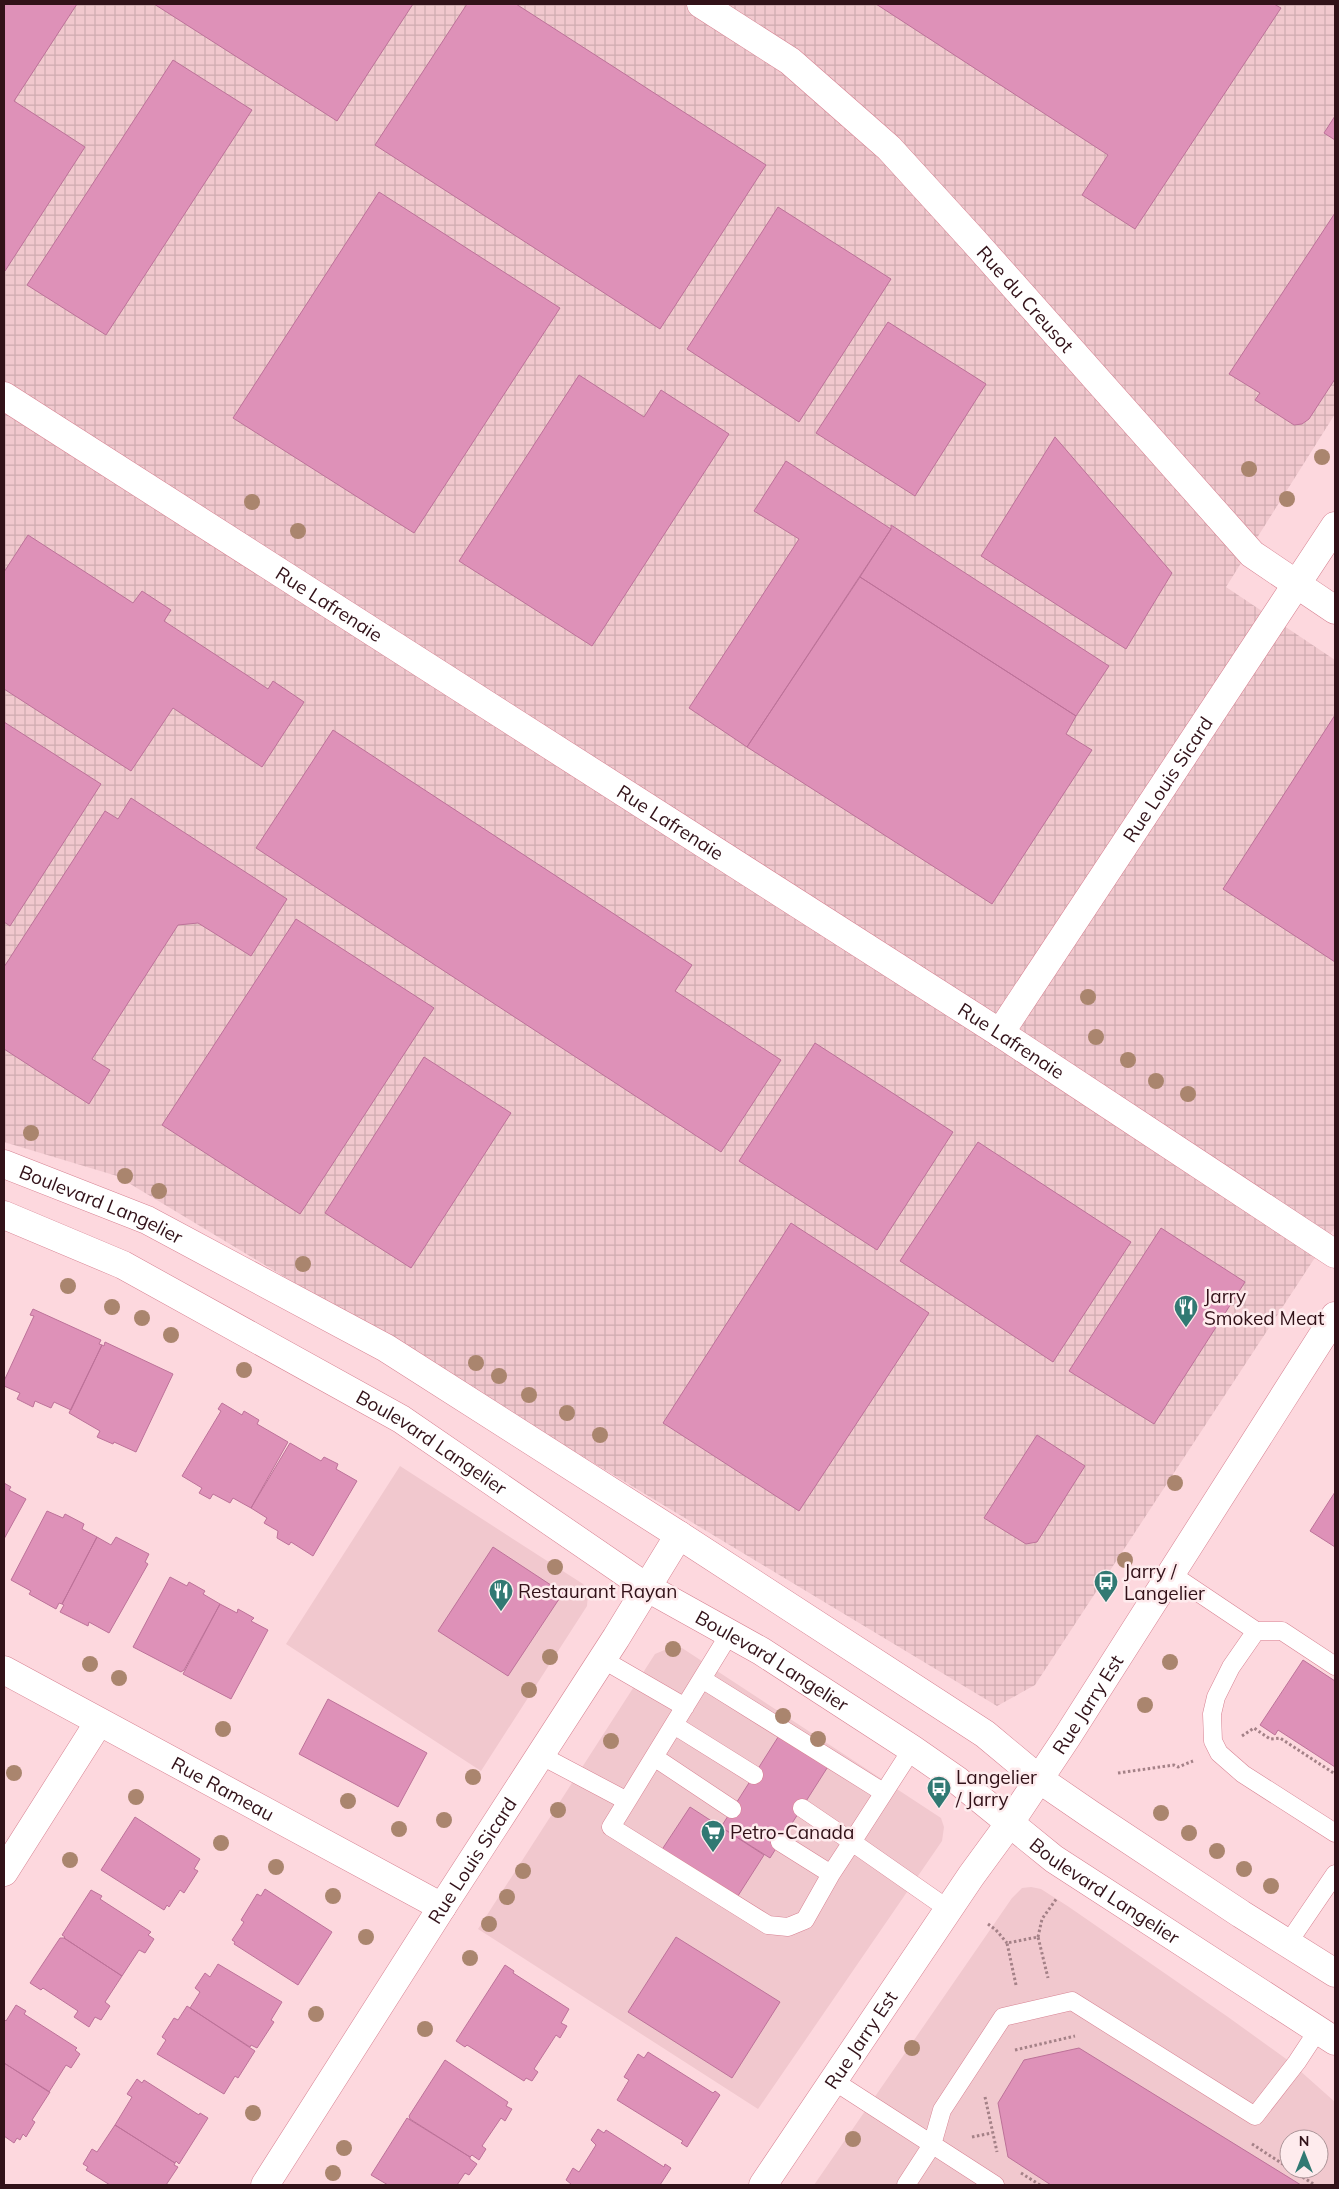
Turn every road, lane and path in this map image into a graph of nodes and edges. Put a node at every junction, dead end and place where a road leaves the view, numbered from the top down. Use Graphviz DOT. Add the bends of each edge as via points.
graph roads {
  1 [pos="701,4"];
  2 [pos="4,396"];
  3 [pos="1335,526"];
  4 [pos="1298,585"];
  5 [pos="1335,610"];
  6 [pos="1000,1033"];
  7 [pos="4,1164"];
  8 [pos="4,1215"];
  9 [pos="1335,1254"];
  10 [pos="1335,1316"];
  11 [pos="679,1535"];
  12 [pos="1171,1574"];
  13 [pos="646,1587"];
  14 [pos="1256,1631"];
  15 [pos="730,1633"];
  16 [pos="602,1659"];
  17 [pos="1335,1666"];
  18 [pos="4,1670"];
  19 [pos="702,1680"];
  20 [pos="685,1707"];
  21 [pos="99,1722"];
  22 [pos="674,1724"];
  23 [pos="1254,1728"];
  24 [pos="912,1749"];
  25 [pos="540,1755"];
  26 [pos="654,1757"];
  27 [pos="1195,1761"];
  28 [pos="1118,1773"];
  29 [pos="1335,1774"];
  30 [pos="754,1775"];
  31 [pos="1040,1779"];
  32 [pos="883,1792"];
  33 [pos="627,1802"];
  34 [pos="802,1808"];
  35 [pos="732,1809"];
  36 [pos="1009,1824"];
  37 [pos="1335,1833"];
  38 [pos="780,1842"];
  39 [pos="852,1842"];
  40 [pos="4,1872"];
  41 [pos="832,1874"];
  42 [pos="1335,1874"];
  43 [pos="1059,1895"];
  44 [pos="442,1907"];
  45 [pos="948,1909"];
  46 [pos="988,1924"];
  47 [pos="1038,1937"];
  48 [pos="1006,1943"];
  49 [pos="1288,1943"];
  50 [pos="1045,1968"];
  51 [pos="1335,1973"];
  52 [pos="1014,1974"];
  53 [pos="1078,2035"];
  54 [pos="1327,2035"];
  55 [pos="1010,2058"];
  56 [pos="834,2081"];
  57 [pos="990,2089"];
  58 [pos="1250,2142"];
  59 [pos="932,2145"];
  60 [pos="998,2159"];
  61 [pos="1279,2162"];
  62 [pos="1015,2170"];
  63 [pos="265,2185"];
  64 [pos="763,2185"];
  65 [pos="906,2185"];
  66 [pos="995,2185"];
  67 [pos="1040,2185"];
  1 -- 4 [label="street, Rue du Creusot" via="790,61 889,148 1252,554"];
  2 -- 6 [label="street, Rue Lafrenaie"];
  3 -- 4 [label="street, Rue Louis Sicard"];
  4 -- 5 [label="street, Rue du Creusot"];
  4 -- 6 [label="street, Rue Louis Sicard"];
  6 -- 9 [label="street, Rue Lafrenaie"];
  7 -- 11 [label="street, Boulevard Langelier" via="147,1220 386,1348"];
  8 -- 13 [label="street, Boulevard Langelier" via="123,1265 401,1419"];
  10 -- 12 [label="street, Rue Jarry Est"];
  11 -- 13 [label="street, Rue Louis Sicard"];
  11 -- 31 [label="street, Boulevard Langelier" via="985,1734"];
  12 -- 14 [label="lane"];
  12 -- 31 [label="street, Rue Jarry Est"];
  13 -- 15 [label="street, Boulevard Langelier"];
  13 -- 16 [label="street, Rue Louis Sicard"];
  14 -- 17 [label="lane" via="1282,1631"];
  14 -- 37 [label="lane" via="1231,1667 1216,1697 1212,1714 1213,1741 1219,1753 1243,1774"];
  15 -- 19 [label="lane"];
  15 -- 24 [label="street, Boulevard Langelier"];
  16 -- 20 [label="lane"];
  16 -- 25 [label="street, Rue Louis Sicard"];
  18 -- 21 [label="street, Rue Rameau"];
  19 -- 20 [label="lane"];
  19 -- 32 [label="lane"];
  20 -- 22 [label="lane"];
  21 -- 40 [label="street"];
  21 -- 44 [label="street, Rue Rameau"];
  22 -- 26 [label="lane"];
  22 -- 30 [label="lane"];
  23 -- 29 [label="path" via="1270,1739 1280,1738"];
  24 -- 32 [label="lane"];
  24 -- 36 [label="street, Boulevard Langelier" via="958,1781"];
  25 -- 33 [label="lane"];
  25 -- 44 [label="street, Rue Louis Sicard"];
  26 -- 33 [label="lane"];
  26 -- 35 [label="lane"];
  27 -- 28 [label="path" via="1178,1767"];
  31 -- 36 [label="street, Rue Jarry Est"];
  31 -- 49 [label="street, Boulevard Langelier"];
  32 -- 39 [label="lane"];
  33 -- 41 [label="lane" via="611,1827 768,1925 788,1927 805,1920"];
  34 -- 39 [label="lane"];
  36 -- 45 [label="street, Rue Jarry Est"];
  36 -- 54 [label="street, Boulevard Langelier" via="1054,1858"];
  38 -- 41 [label="lane"];
  39 -- 41 [label="lane"];
  39 -- 45 [label="lane"];
  42 -- 49 [label="lane"];
  43 -- 47 [label="path" via="1042,1919"];
  44 -- 63 [label="street, Rue Louis Sicard"];
  45 -- 56 [label="street, Rue Jarry Est"];
  46 -- 48 [label="path"];
  47 -- 48 [label="path"];
  47 -- 50 [label="path"];
  48 -- 52 [label="path"];
  49 -- 51 [label="street, Boulevard Langelier"];
  53 -- 55 [label="path" via="1015,2050"];
  54 -- 59 [label="lane" via="1297,2062 1255,2116 1072,2001 1003,2017 942,2110"];
  56 -- 59 [label="lane"];
  56 -- 64 [label="street, Rue Jarry Est"];
  57 -- 60 [label="path" via="985,2097"];
  58 -- 61 [label="path"];
  59 -- 65 [label="lane"];
  59 -- 66 [label="lane"];
  62 -- 67 [label="path"];
}
